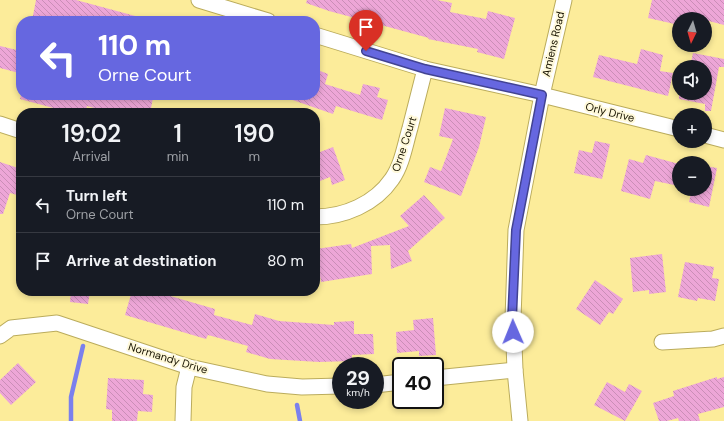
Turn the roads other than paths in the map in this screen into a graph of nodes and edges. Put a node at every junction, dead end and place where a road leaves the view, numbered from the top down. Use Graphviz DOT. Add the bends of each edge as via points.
graph roads {
  1 [pos="199,0"];
  2 [pos="564,0"];
  3 [pos="252,16"];
  4 [pos="320,37"];
  5 [pos="425,69"];
  6 [pos="542,95"];
  7 [pos="0,124"];
  8 [pos="672,127"];
  9 [pos="16,129"];
  10 [pos="712,137"];
  11 [pos="724,140"];
  12 [pos="320,216"];
  13 [pos="0,336"];
  14 [pos="724,336"];
  15 [pos="662,342"];
  16 [pos="189,367"];
  17 [pos="515,370"];
  18 [pos="444,377"];
  19 [pos="332,386"];
  20 [pos="183,421"];
  21 [pos="520,421"];
  1 -- 3 [label="street"];
  2 -- 6 [label="street, Amiens Road"];
  4 -- 5 [label="street"];
  5 -- 6 [label="street"];
  5 -- 12 [label="street, Orne Court" via="406,142 392,179 369,202 354,210"];
  6 -- 8 [label="street, Orly Drive"];
  6 -- 17 [label="street, Amiens Road" via="516,230 512,319"];
  7 -- 9 [label="street"];
  10 -- 11 [label="street"];
  13 -- 16 [label="street, Normandy Drive" via="11,328 58,323"];
  14 -- 15 [label="street"];
  16 -- 19 [label="street, Normandy Drive" via="267,384"];
  16 -- 20 [label="street" via="184,387"];
  17 -- 18 [label="street"];
  17 -- 21 [label="street, Amiens Road"];
}
